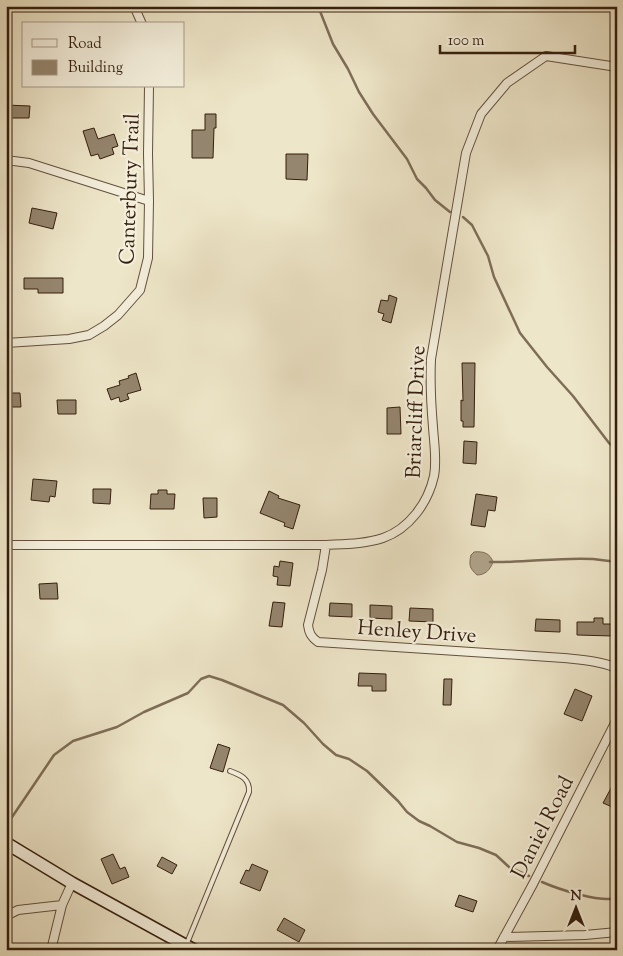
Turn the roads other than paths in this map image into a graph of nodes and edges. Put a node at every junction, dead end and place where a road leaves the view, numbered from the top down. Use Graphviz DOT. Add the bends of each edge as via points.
graph roads {
  1 [pos="134,6"];
  2 [pos="141,22"];
  3 [pos="617,67"];
  4 [pos="149,88"];
  5 [pos="6,160"];
  6 [pos="150,201"];
  7 [pos="6,343"];
  8 [pos="326,545"];
  9 [pos="6,546"];
  10 [pos="617,668"];
  11 [pos="617,719"];
  12 [pos="230,771"];
  13 [pos="6,843"];
  14 [pos="72,883"];
  15 [pos="62,906"];
  16 [pos="6,916"];
  17 [pos="617,932"];
  18 [pos="504,938"];
  19 [pos="190,948"];
  20 [pos="51,950"];
  21 [pos="497,950"];
  1 -- 2 [label="street"];
  3 -- 8 [label="street, Briarcliff Drive" via="546,56 507,83 481,114 466,153 431,359 435,458 428,494 405,526 394,534 361,543"];
  4 -- 6 [label="street, Canterbury Trail"];
  5 -- 6 [label="street" via="29,163"];
  6 -- 7 [label="street, Canterbury Trail" via="148,258 140,290 118,315 89,335 69,340"];
  8 -- 9 [label="street, Briarcliff Drive"];
  8 -- 10 [label="street, Henley Drive" via="308,625 312,638 318,642 564,658"];
  11 -- 18 [label="street, Daniel Road"];
  12 -- 19 [label="lane" via="246,780 249,792"];
  13 -- 14 [label="main road"];
  14 -- 15 [label="street"];
  14 -- 19 [label="main road"];
  15 -- 16 [label="street" via="18,910"];
  15 -- 20 [label="street"];
  17 -- 18 [label="street"];
  18 -- 21 [label="street, Daniel Road"];
}
